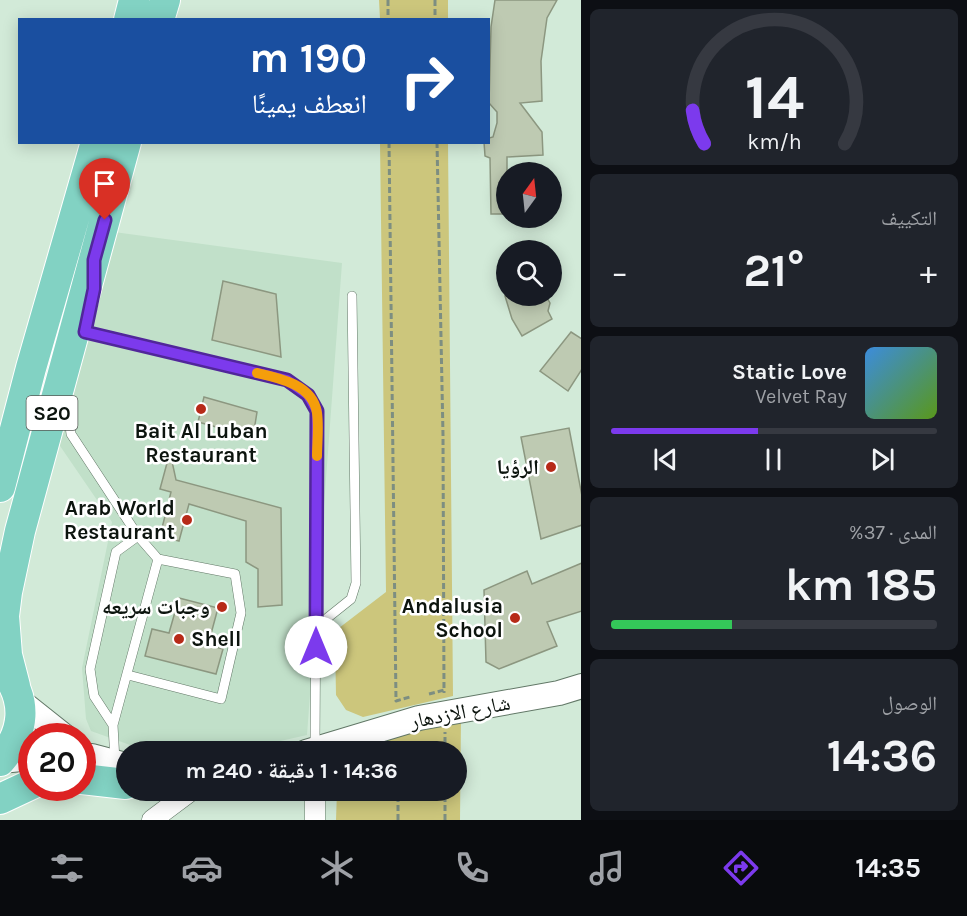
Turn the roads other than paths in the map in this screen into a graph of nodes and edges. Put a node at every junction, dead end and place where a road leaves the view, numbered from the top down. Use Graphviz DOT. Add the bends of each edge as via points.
graph roads {
  1 [pos="134,0"];
  2 [pos="165,0"];
  3 [pos="130,18"];
  4 [pos="160,18"];
  5 [pos="95,144"];
  6 [pos="125,144"];
  7 [pos="94,260"];
  8 [pos="352,296"];
  9 [pos="77,361"];
  10 [pos="31,368"];
  11 [pos="0,423"];
  12 [pos="0,487"];
  13 [pos="138,536"];
  14 [pos="158,559"];
  15 [pos="316,627"];
  16 [pos="128,675"];
  17 [pos="12,684"];
  18 [pos="581,686"];
  19 [pos="51,723"];
  20 [pos="113,725"];
  21 [pos="116,741"];
  22 [pos="312,741"];
  23 [pos="344,741"];
  24 [pos="18,759"];
  25 [pos="0,761"];
  26 [pos="96,763"];
  27 [pos="116,769"];
  28 [pos="18,791"];
  29 [pos="0,799"];
  30 [pos="177,801"];
  31 [pos="315,801"];
  32 [pos="152,820"];
  33 [pos="315,820"];
  1 -- 3 [label="main road"];
  2 -- 4 [label="main road"];
  5 -- 10 [label="main road, S20"];
  6 -- 7 [label="main road, S20"];
  7 -- 15 [label="lane" via="94,289 83,337 287,380 308,395 317,411"];
  7 -- 17 [label="main road, S20" via="7,592 4,634"];
  8 -- 15 [label="lane" via="356,583 351,599"];
  9 -- 13 [label="lane" via="68,410 71,434"];
  10 -- 11 [label="main road"];
  10 -- 12 [label="main road, S20"];
  13 -- 14 [label="lane"];
  13 -- 20 [label="lane" via="116,552 90,669 94,696"];
  14 -- 16 [label="lane"];
  14 -- 16 [label="lane" via="235,574 241,613 221,699"];
  15 -- 22 [label="lane"];
  16 -- 20 [label="lane"];
  17 -- 19 [label="street"];
  17 -- 25 [label="main road, S20" via="21,723 14,744"];
  18 -- 23 [label="street, شارع الازدهار" via="559,693 445,702 419,718"];
  20 -- 21 [label="lane"];
  24 -- 25 [label="street"];
  26 -- 27 [label="main road"];
  28 -- 29 [label="main road"];
  30 -- 32 [label="street"];
  31 -- 33 [label="street"];
}
